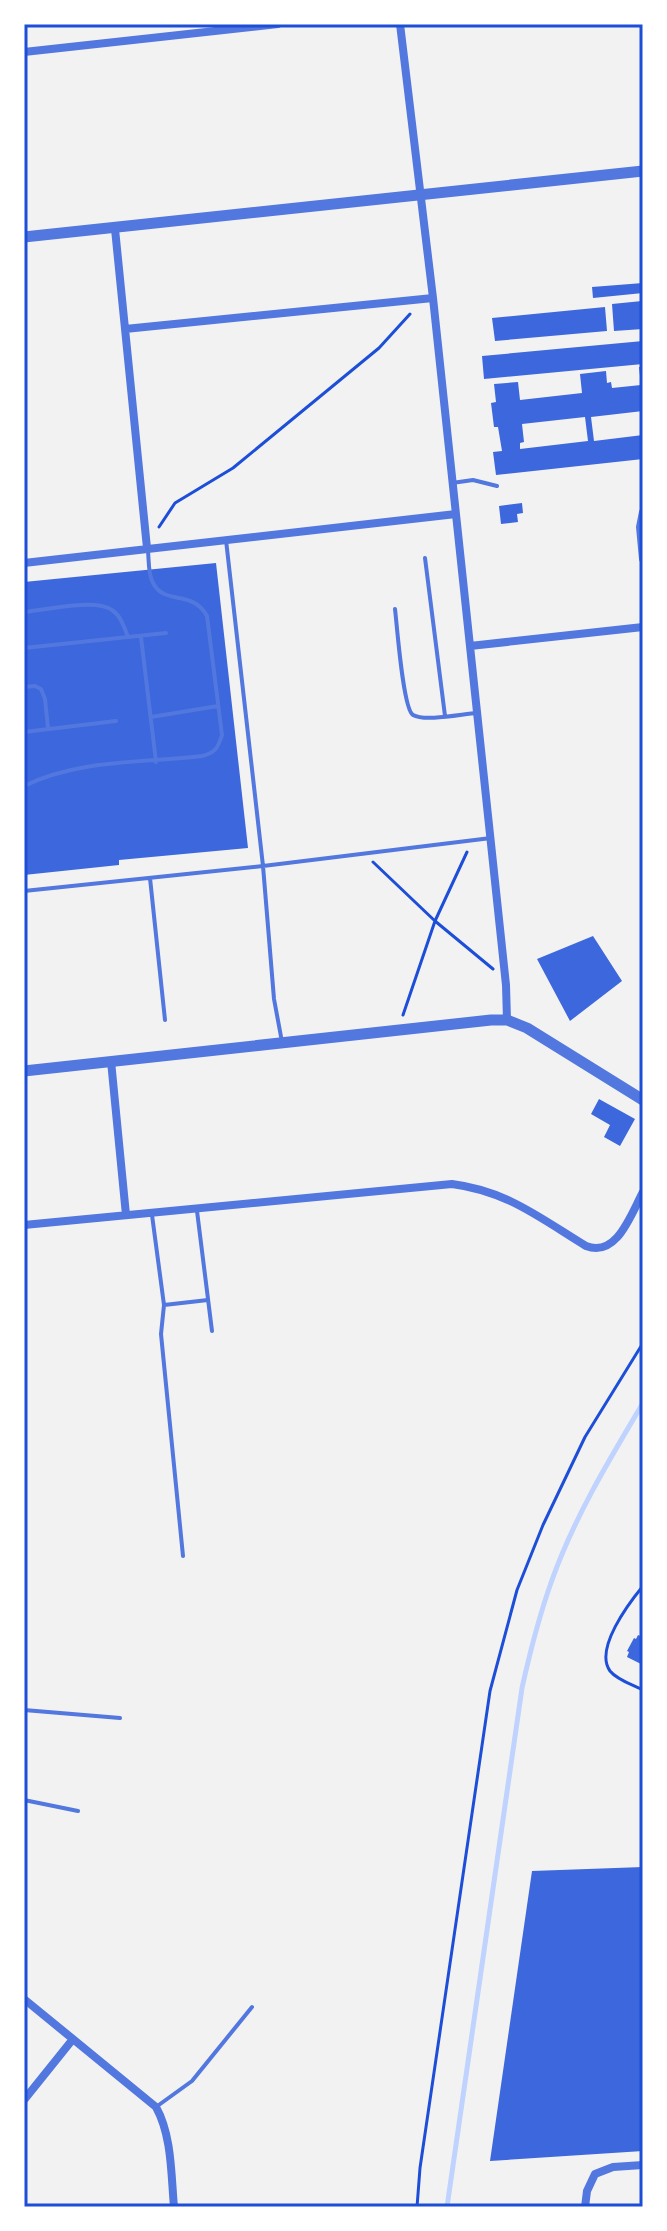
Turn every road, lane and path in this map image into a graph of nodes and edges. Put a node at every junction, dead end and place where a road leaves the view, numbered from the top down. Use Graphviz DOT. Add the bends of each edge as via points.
graph roads {
  1 [pos="278,24"];
  2 [pos="400,24"];
  3 [pos="24,52"];
  4 [pos="643,171"];
  5 [pos="419,194"];
  6 [pos="115,229"];
  7 [pos="24,233"];
  8 [pos="433,298"];
  9 [pos="412,310"];
  10 [pos="125,329"];
  11 [pos="452,483"];
  12 [pos="497,486"];
  13 [pos="643,512"];
  14 [pos="456,514"];
  15 [pos="159,527"];
  16 [pos="226,540"];
  17 [pos="147,548"];
  18 [pos="425,558"];
  19 [pos="643,559"];
  20 [pos="24,563"];
  21 [pos="395,609"];
  22 [pos="24,612"];
  23 [pos="643,627"];
  24 [pos="166,633"];
  25 [pos="141,636"];
  26 [pos="128,637"];
  27 [pos="470,646"];
  28 [pos="24,648"];
  29 [pos="24,687"];
  30 [pos="218,706"];
  31 [pos="477,713"];
  32 [pos="445,716"];
  33 [pos="151,717"];
  34 [pos="116,721"];
  35 [pos="48,729"];
  36 [pos="24,732"];
  37 [pos="156,762"];
  38 [pos="24,786"];
  39 [pos="491,838"];
  40 [pos="470,849"];
  41 [pos="363,854"];
  42 [pos="263,866"];
  43 [pos="150,878"];
  44 [pos="24,891"];
  45 [pos="435,921"];
  46 [pos="496,971"];
  47 [pos="403,1015"];
  48 [pos="165,1020"];
  49 [pos="507,1020"];
  50 [pos="282,1043"];
  51 [pos="111,1061"];
  52 [pos="24,1071"];
  53 [pos="643,1100"];
  54 [pos="643,1192"];
  55 [pos="197,1208"];
  56 [pos="152,1212"];
  57 [pos="126,1215"];
  58 [pos="24,1225"];
  59 [pos="208,1300"];
  60 [pos="164,1305"];
  61 [pos="212,1331"];
  62 [pos="643,1343"];
  63 [pos="183,1556"];
  64 [pos="643,1586"];
  65 [pos="643,1690"];
  66 [pos="24,1710"];
  67 [pos="120,1718"];
  68 [pos="24,1800"];
  69 [pos="78,1811"];
  70 [pos="24,1999"];
  71 [pos="252,2007"];
  72 [pos="73,2039"];
  73 [pos="24,2100"];
  74 [pos="156,2107"];
  75 [pos="643,2165"];
  76 [pos="174,2207"];
  77 [pos="417,2207"];
  78 [pos="585,2207"];
  1 -- 3 [label="street"];
  2 -- 5 [label="street"];
  4 -- 5 [label="street"];
  5 -- 6 [label="street"];
  5 -- 8 [label="street"];
  6 -- 7 [label="street"];
  6 -- 10 [label="street"];
  8 -- 10 [label="street"];
  8 -- 11 [label="street"];
  9 -- 15 [label="path" via="379,348 233,468 175,503"];
  10 -- 17 [label="street"];
  11 -- 12 [label="lane" via="473,480"];
  11 -- 14 [label="street"];
  13 -- 19 [label="street"];
  14 -- 16 [label="street"];
  14 -- 27 [label="street"];
  16 -- 17 [label="street"];
  16 -- 42 [label="lane"];
  17 -- 20 [label="street"];
  17 -- 30 [label="lane" via="154,586 197,602 207,616"];
  18 -- 32 [label="lane"];
  21 -- 32 [label="lane" via="409,711"];
  22 -- 26 [label="lane" via="101,605 114,612"];
  23 -- 27 [label="street"];
  24 -- 25 [label="lane"];
  25 -- 26 [label="lane"];
  25 -- 33 [label="lane"];
  26 -- 28 [label="lane"];
  27 -- 31 [label="street"];
  29 -- 35 [label="lane" via="41,689"];
  30 -- 33 [label="lane"];
  30 -- 37 [label="lane" via="222,735 212,754"];
  31 -- 32 [label="lane"];
  31 -- 39 [label="street"];
  33 -- 37 [label="lane"];
  34 -- 35 [label="lane"];
  35 -- 36 [label="lane"];
  37 -- 38 [label="lane" via="83,766"];
  39 -- 41 [label="lane"];
  39 -- 49 [label="street"];
  40 -- 45 [label="path"];
  41 -- 42 [label="lane"];
  41 -- 45 [label="path"];
  42 -- 43 [label="lane"];
  42 -- 50 [label="lane"];
  43 -- 44 [label="lane"];
  43 -- 48 [label="lane"];
  45 -- 46 [label="path"];
  45 -- 47 [label="path"];
  49 -- 50 [label="street"];
  49 -- 53 [label="street"];
  50 -- 51 [label="street"];
  51 -- 52 [label="street"];
  51 -- 57 [label="street"];
  54 -- 55 [label="street" via="616,1238 602,1249 586,1246 508,1198 452,1184"];
  55 -- 56 [label="street"];
  55 -- 59 [label="lane"];
  56 -- 57 [label="street"];
  56 -- 60 [label="lane"];
  57 -- 58 [label="street"];
  59 -- 60 [label="lane"];
  59 -- 61 [label="lane"];
  60 -- 63 [label="lane" via="161,1334"];
  62 -- 77 [label="path" via="585,1437 543,1525 517,1590 490,1691"];
  64 -- 65 [label="path" via="609,1641 605,1658 612,1673"];
  66 -- 67 [label="lane"];
  68 -- 69 [label="lane"];
  70 -- 72 [label="street"];
  71 -- 74 [label="lane" via="192,2081"];
  72 -- 73 [label="street"];
  72 -- 74 [label="street"];
  74 -- 76 [label="street" via="166,2133"];
  75 -- 78 [label="street" via="595,2174"];
}
